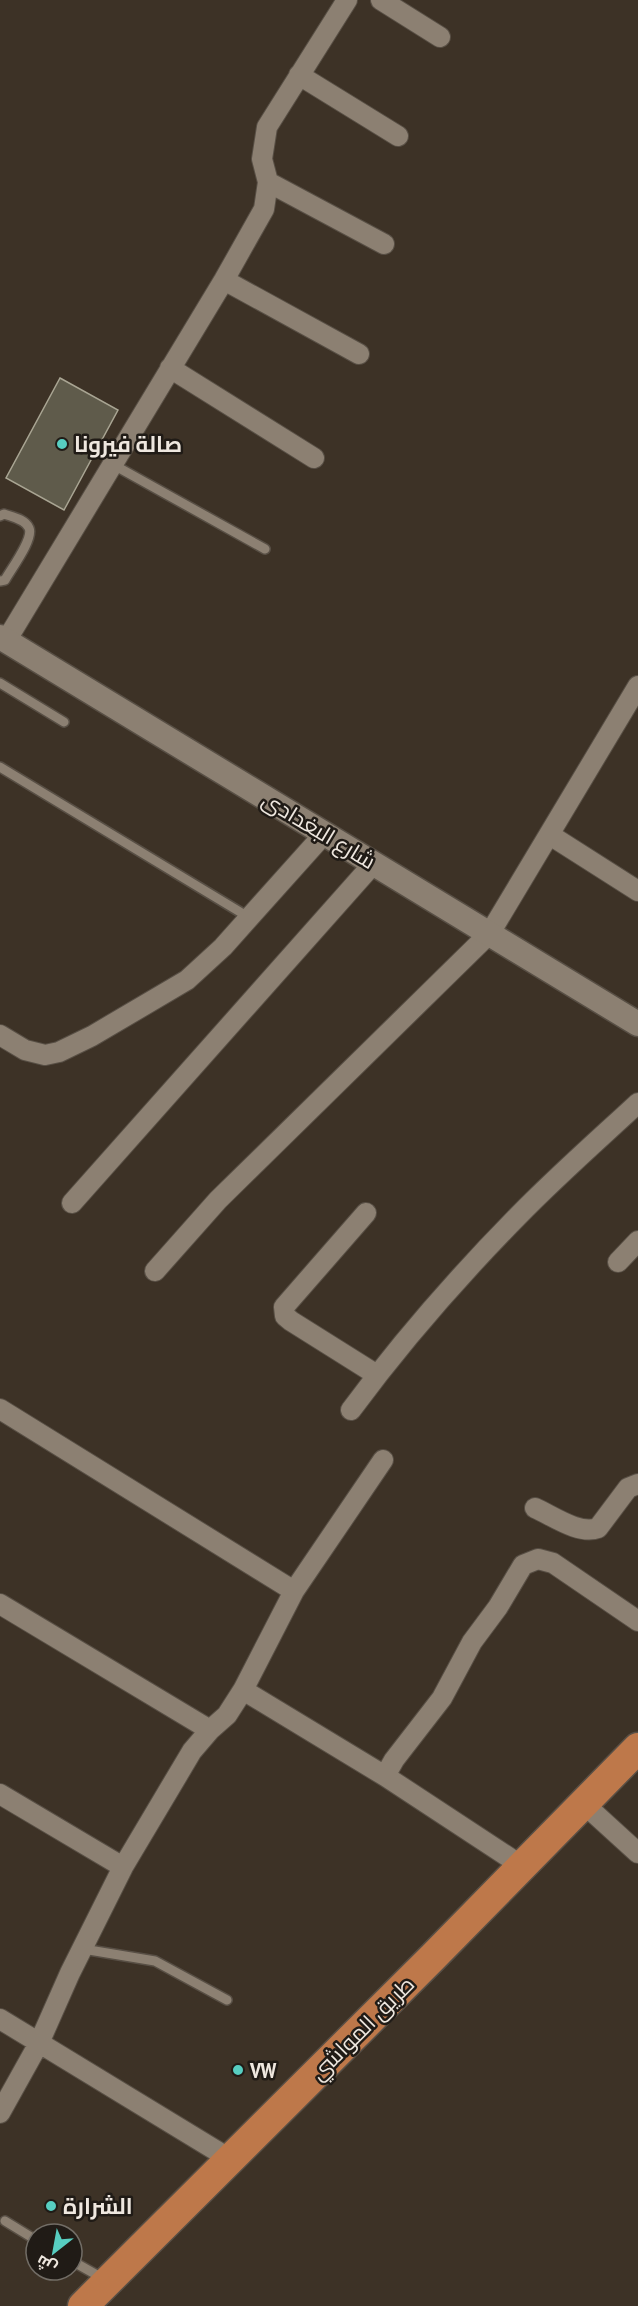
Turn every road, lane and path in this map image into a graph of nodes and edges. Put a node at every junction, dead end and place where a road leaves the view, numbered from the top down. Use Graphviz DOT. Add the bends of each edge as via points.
graph roads {
  1 [pos="347,0"];
  2 [pos="381,0"];
  3 [pos="440,37"];
  4 [pos="298,75"];
  5 [pos="398,136"];
  6 [pos="268,182"];
  7 [pos="384,244"];
  8 [pos="224,280"];
  9 [pos="359,354"];
  10 [pos="170,368"];
  11 [pos="314,458"];
  12 [pos="112,464"];
  13 [pos="0,516"];
  14 [pos="265,549"];
  15 [pos="0,581"];
  16 [pos="3,639"];
  17 [pos="0,682"];
  18 [pos="638,686"];
  19 [pos="64,722"];
  20 [pos="0,767"];
  21 [pos="325,833"];
  22 [pos="550,835"];
  23 [pos="374,863"];
  24 [pos="638,891"];
  25 [pos="250,918"];
  26 [pos="490,933"];
  27 [pos="638,1024"];
  28 [pos="0,1035"];
  29 [pos="638,1103"];
  30 [pos="72,1203"];
  31 [pos="366,1213"];
  32 [pos="638,1241"];
  33 [pos="618,1262"];
  34 [pos="155,1271"];
  35 [pos="377,1375"];
  36 [pos="0,1409"];
  37 [pos="351,1410"];
  38 [pos="383,1460"];
  39 [pos="638,1484"];
  40 [pos="535,1508"];
  41 [pos="294,1591"];
  42 [pos="0,1604"];
  43 [pos="638,1621"];
  44 [pos="243,1690"];
  45 [pos="210,1730"];
  46 [pos="638,1748"];
  47 [pos="385,1776"];
  48 [pos="0,1794"];
  49 [pos="583,1803"];
  50 [pos="638,1852"];
  51 [pos="522,1866"];
  52 [pos="123,1867"];
  53 [pos="83,1949"];
  54 [pos="227,2001"];
  55 [pos="0,2019"];
  56 [pos="39,2043"];
  57 [pos="0,2113"];
  58 [pos="230,2159"];
  59 [pos="5,2221"];
  60 [pos="24,2233"];
  61 [pos="84,2268"];
  62 [pos="108,2282"];
  63 [pos="87,2305"];
  1 -- 4 [label="street"];
  2 -- 3 [label="street"];
  4 -- 5 [label="street"];
  4 -- 6 [label="street" via="267,127 262,159"];
  6 -- 7 [label="street"];
  6 -- 8 [label="street" via="264,209"];
  8 -- 9 [label="street"];
  8 -- 10 [label="street"];
  10 -- 11 [label="street"];
  10 -- 12 [label="street"];
  12 -- 14 [label="lane"];
  12 -- 16 [label="street"];
  13 -- 15 [label="lane" via="21,520 29,528 30,538 5,580"];
  16 -- 21 [label="street, شارع البغدادى"];
  17 -- 19 [label="lane"];
  18 -- 22 [label="street"];
  20 -- 25 [label="lane"];
  21 -- 23 [label="street, شارع البغدادى"];
  21 -- 25 [label="street"];
  22 -- 24 [label="street"];
  22 -- 26 [label="street"];
  23 -- 26 [label="street, شارع البغدادى"];
  23 -- 30 [label="street"];
  25 -- 28 [label="street" via="188,980 59,1052 45,1055 25,1050"];
  26 -- 27 [label="street, شارع البغدادى"];
  26 -- 34 [label="street" via="218,1200"];
  29 -- 35 [label="street" via="512,1222 442,1296"];
  31 -- 35 [label="street" via="284,1307 285,1316 291,1321"];
  32 -- 33 [label="street"];
  35 -- 37 [label="street"];
  36 -- 41 [label="street"];
  38 -- 41 [label="street"];
  39 -- 40 [label="street" via="628,1488 598,1528 591,1531"];
  41 -- 44 [label="street"];
  42 -- 45 [label="street"];
  43 -- 47 [label="street" via="553,1563 538,1559 523,1565 472,1641 442,1698"];
  44 -- 45 [label="street" via="227,1715"];
  44 -- 47 [label="street"];
  45 -- 52 [label="street" via="192,1751"];
  46 -- 49 [label="main road, طريق المواشي"];
  47 -- 51 [label="street"];
  48 -- 52 [label="street"];
  49 -- 50 [label="street"];
  49 -- 51 [label="main road, طريق المواشي"];
  51 -- 58 [label="main road, طريق المواشي"];
  52 -- 53 [label="street"];
  53 -- 54 [label="lane" via="155,1960"];
  53 -- 56 [label="street"];
  55 -- 56 [label="street"];
  56 -- 57 [label="street"];
  56 -- 58 [label="street"];
  58 -- 62 [label="main road, طريق المواشي"];
  59 -- 60 [label="lane"];
  61 -- 62 [label="lane"];
  62 -- 63 [label="main road, طريق المواشي"];
}
